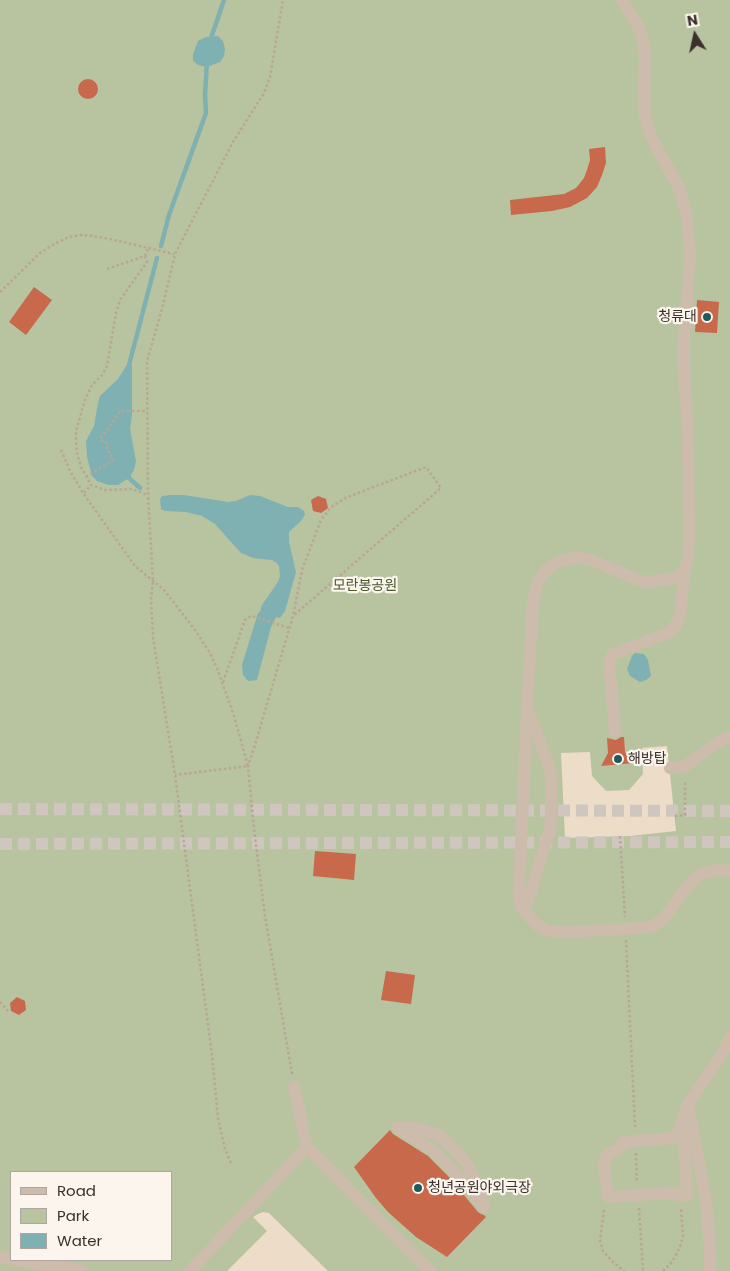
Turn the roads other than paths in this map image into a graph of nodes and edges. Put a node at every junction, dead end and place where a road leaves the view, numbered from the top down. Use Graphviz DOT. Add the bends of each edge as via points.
graph roads {
  1 [pos="622,0"];
  2 [pos="684,571"];
  3 [pos="527,708"];
  4 [pos="615,732"];
  5 [pos="730,737"];
  6 [pos="670,768"];
  7 [pos="730,871"];
  8 [pos="523,910"];
  9 [pos="730,1037"];
  10 [pos="294,1086"];
  11 [pos="688,1104"];
  12 [pos="397,1126"];
  13 [pos="677,1137"];
  14 [pos="307,1147"];
  15 [pos="21,1261"];
  16 [pos="83,1271"];
  17 [pos="190,1271"];
  18 [pos="430,1271"];
  19 [pos="710,1271"];
  1 -- 2 [label="street" via="643,40 644,107 649,131 680,190 687,216 690,255 684,371 689,535"];
  2 -- 3 [label="street" via="675,578 647,582 577,558 556,562 546,570 533,599"];
  2 -- 4 [label="street" via="681,611 676,625 668,633 613,654 610,659"];
  3 -- 8 [label="street" via="518,895"];
  3 -- 8 [label="street" via="549,766 552,820"];
  5 -- 6 [label="street" via="684,767"];
  7 -- 8 [label="street" via="718,870 700,875 663,919 653,926 556,932 542,928"];
  9 -- 11 [label="street"];
  10 -- 14 [label="street"];
  11 -- 13 [label="street"];
  11 -- 19 [label="street" via="706,1200"];
  12 -- 12 [label="street" via="433,1150 484,1207 468,1164 454,1149 440,1136"];
  13 -- 13 [label="street" via="684,1137 687,1196 676,1193 608,1197 604,1167 605,1158 611,1152 618,1150 624,1142"];
  14 -- 17 [label="street"];
  14 -- 18 [label="street"];
  15 -- 16 [label="street"];
}
